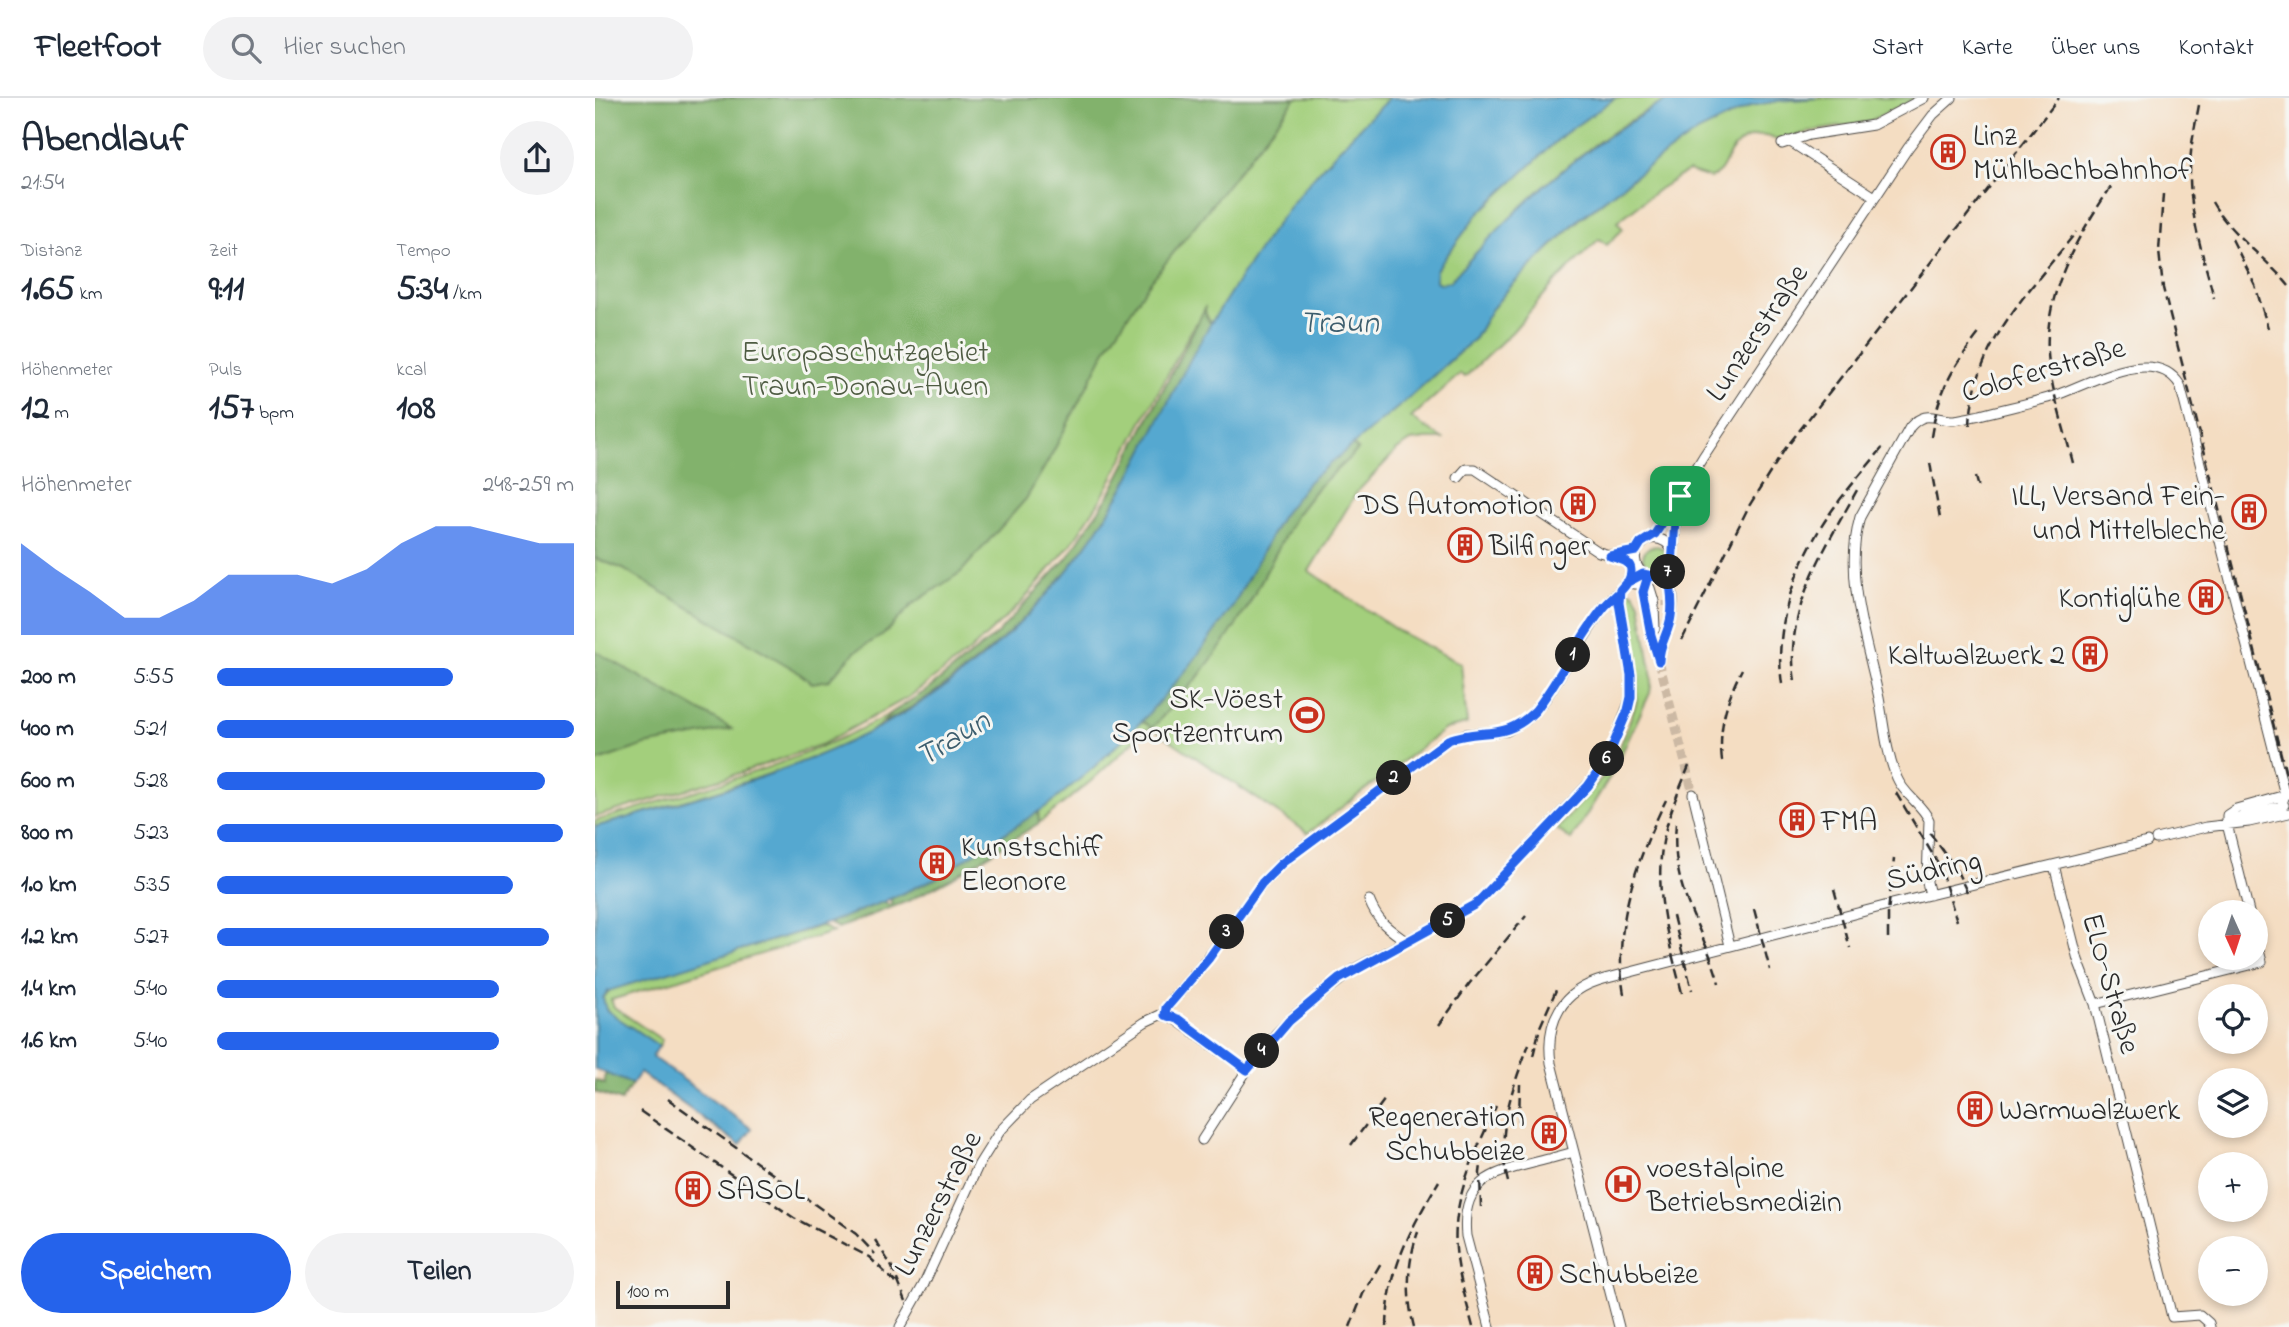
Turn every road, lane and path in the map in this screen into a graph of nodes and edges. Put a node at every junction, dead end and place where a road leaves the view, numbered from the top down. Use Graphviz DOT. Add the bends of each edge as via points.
graph roads {
  1 [pos="1924,98"];
  2 [pos="1952,98"];
  3 [pos="1875,197"];
  4 [pos="1458,478"];
  5 [pos="1680,496"];
  6 [pos="1649,539"];
  7 [pos="1636,551"];
  8 [pos="1673,552"];
  9 [pos="1610,556"];
  10 [pos="1669,570"];
  11 [pos="1635,575"];
  12 [pos="1669,582"];
  13 [pos="1658,647"];
  14 [pos="1693,794"];
  15 [pos="2287,802"];
  16 [pos="2227,824"];
  17 [pos="2054,865"];
  18 [pos="1930,895"];
  19 [pos="1369,900"];
  20 [pos="2246,900"];
  21 [pos="1407,942"];
  22 [pos="1730,946"];
  23 [pos="2230,970"];
  24 [pos="2095,1004"];
  25 [pos="1165,1015"];
  26 [pos="1247,1070"];
  27 [pos="1202,1140"];
  28 [pos="1574,1152"];
  29 [pos="900,1327"];
  30 [pos="1490,1327"];
  31 [pos="1619,1327"];
  32 [pos="2210,1327"];
  1 -- 3 [label="street" via="1873,125 1786,143"];
  2 -- 3 [label="street, Lunzerstraße" via="1917,135"];
  3 -- 5 [label="street, Lunzerstraße"];
  4 -- 9 [label="street" via="1466,469 1475,469"];
  5 -- 6 [label="street, Lunzerstraße"];
  5 -- 8 [label="street, Lunzerstraße"];
  6 -- 7 [label="street, Lunzerstraße"];
  6 -- 8 [label="street" via="1661,539"];
  7 -- 9 [label="street"];
  7 -- 11 [label="street"];
  8 -- 10 [label="street, Lunzerstraße"];
  9 -- 11 [label="street"];
  10 -- 11 [label="street" via="1657,577"];
  10 -- 12 [label="street, Lunzerstraße"];
  11 -- 13 [label="street"];
  11 -- 13 [label="street" via="1650,588"];
  11 -- 21 [label="street" via="1619,603 1631,697 1597,775 1482,899"];
  11 -- 25 [label="street, Lunzerstraße" via="1603,608 1545,699 1526,720 1507,731 1448,740 1274,870"];
  12 -- 13 [label="street"];
  12 -- 13 [label="street" via="1671,618"];
  14 -- 22 [label="street"];
  15 -- 16 [label="street, Südring" via="2278,816"];
  15 -- 16 [label="street, Südring" via="2230,811"];
  15 -- 18 [label="street, Coloferstraße" via="2180,385 2171,373 2145,366 1976,416 1955,420 1921,417 1910,427 1860,517 1854,556 1866,646 1897,779 1929,820"];
  16 -- 17 [label="street, Südring"];
  16 -- 20 [label="street"];
  17 -- 18 [label="street, Südring"];
  17 -- 24 [label="street, ELO-Straße" via="2078,960"];
  18 -- 22 [label="street, Südring"];
  19 -- 21 [label="street" via="1376,917"];
  21 -- 26 [label="street" via="1356,968 1316,997 1276,1034"];
  22 -- 28 [label="street, Südring" via="1598,980 1578,989 1565,1002 1551,1030 1549,1051"];
  23 -- 24 [label="street"];
  24 -- 32 [label="street, ELO-Straße" via="2172,1317 2200,1315"];
  25 -- 26 [label="street" via="1178,1019"];
  25 -- 29 [label="street, Lunzerstraße" via="1146,1022 1030,1100 1000,1130"];
  26 -- 27 [label="street"];
  28 -- 30 [label="street" via="1496,1172 1471,1194 1465,1220 1467,1236"];
  28 -- 31 [label="street, Südring"];
}
